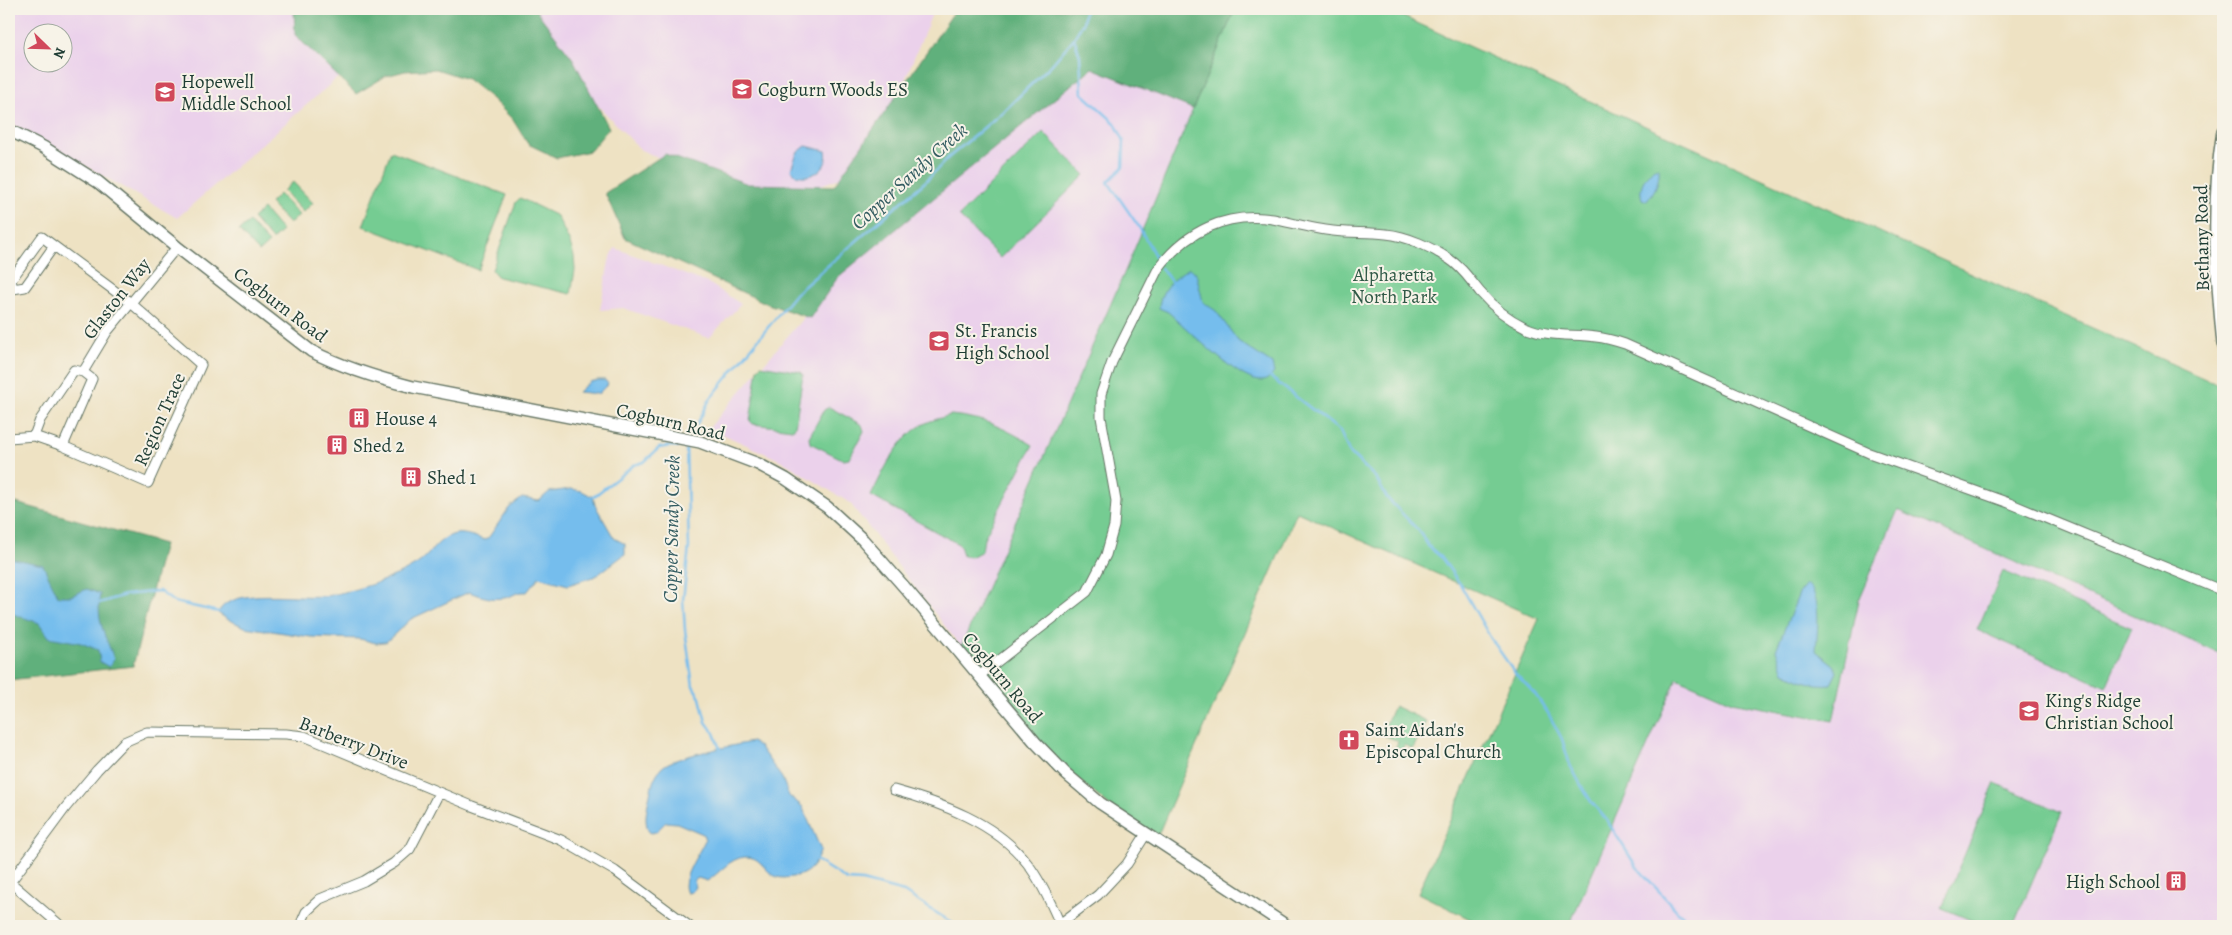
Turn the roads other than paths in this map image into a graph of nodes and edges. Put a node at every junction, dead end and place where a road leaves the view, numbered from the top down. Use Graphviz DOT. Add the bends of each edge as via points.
graph roads {
  1 [pos="9,130"];
  2 [pos="2223,131"];
  3 [pos="54,246"];
  4 [pos="177,247"];
  5 [pos="11,292"];
  6 [pos="131,302"];
  7 [pos="2223,344"];
  8 [pos="83,372"];
  9 [pos="34,436"];
  10 [pos="9,438"];
  11 [pos="63,446"];
  12 [pos="2223,591"];
  13 [pos="979,676"];
  14 [pos="894,790"];
  15 [pos="439,793"];
  16 [pos="1146,834"];
  17 [pos="9,883"];
  18 [pos="1059,925"];
  19 [pos="61,926"];
  20 [pos="300,926"];
  21 [pos="689,926"];
  22 [pos="1287,926"];
  1 -- 4 [label="street, Cogburn Road" via="98,182"];
  2 -- 7 [label="street, Bethany Road" via="2215,218"];
  3 -- 5 [label="street" via="25,288"];
  3 -- 5 [label="street, Region Trace" via="42,237 11,280"];
  3 -- 6 [label="street, Region Trace"];
  4 -- 6 [label="street, Glaston Way"];
  4 -- 13 [label="street, Cogburn Road" via="311,351 352,370 413,387 700,442 736,454 786,479 826,507 863,540"];
  6 -- 8 [label="street, Glaston Way" via="107,332"];
  6 -- 11 [label="street, Region Trace" via="201,365 148,484"];
  8 -- 9 [label="street, Glaston Way" via="74,370 40,420"];
  8 -- 11 [label="street" via="92,379"];
  9 -- 10 [label="street, Region Trace"];
  9 -- 11 [label="street, Region Trace"];
  12 -- 13 [label="street" via="2009,504 1869,453 1625,344 1595,337 1553,335 1526,327 1498,309 1449,258 1410,240 1387,234 1321,230 1273,219 1248,218 1223,221 1201,229 1166,258 1158,269 1106,373 1101,394 1101,417 1116,502 1106,555 1087,592"];
  13 -- 16 [label="street, Cogburn Road" via="1066,774 1087,793"];
  14 -- 18 [label="street" via="956,812 1005,842 1027,863"];
  15 -- 17 [label="street, Barberry Drive" via="304,736 252,732 147,732 124,742 97,770"];
  15 -- 20 [label="street" via="404,855 364,881 320,899 306,912"];
  15 -- 21 [label="street, Barberry Drive" via="561,840 615,871"];
  16 -- 18 [label="street" via="1127,864 1098,896"];
  16 -- 22 [label="street, Cogburn Road"];
  17 -- 19 [label="street"];
}
